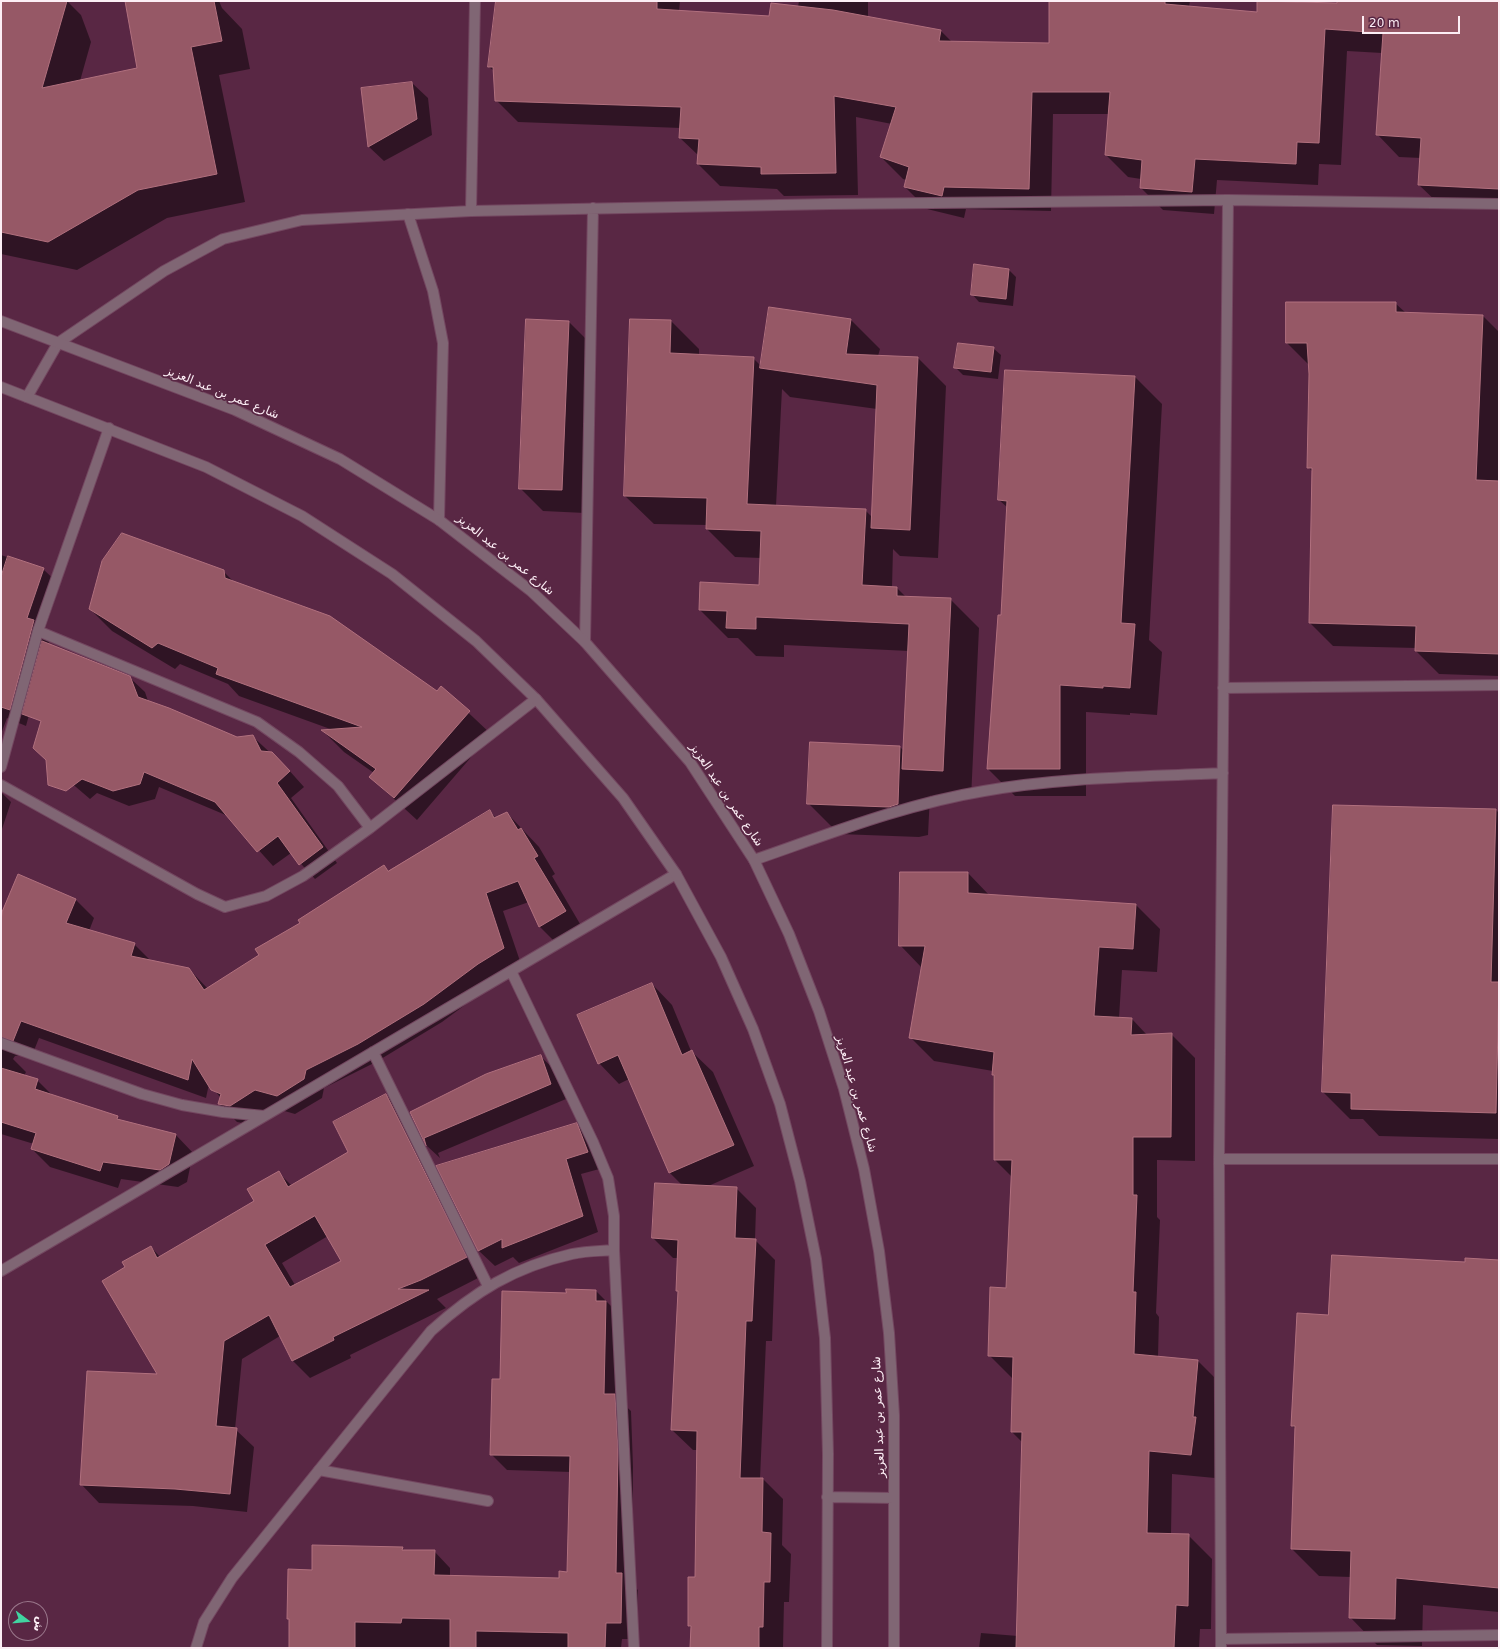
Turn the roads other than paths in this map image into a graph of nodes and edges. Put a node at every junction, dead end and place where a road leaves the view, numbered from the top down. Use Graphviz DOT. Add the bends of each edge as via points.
graph roads {
  1 [pos="475,1"];
  2 [pos="1228,200"];
  3 [pos="1499,204"];
  4 [pos="593,208"];
  5 [pos="471,211"];
  6 [pos="408,214"];
  7 [pos="1,321"];
  8 [pos="58,343"];
  9 [pos="1,387"];
  10 [pos="27,397"];
  11 [pos="108,428"];
  12 [pos="439,520"];
  13 [pos="38,631"];
  14 [pos="585,642"];
  15 [pos="1499,685"];
  16 [pos="1223,688"];
  17 [pos="536,699"];
  18 [pos="1,767"];
  19 [pos="1223,773"];
  20 [pos="1,785"];
  21 [pos="370,828"];
  22 [pos="754,860"];
  23 [pos="676,874"];
  24 [pos="511,971"];
  25 [pos="1,1044"];
  26 [pos="373,1052"];
  27 [pos="264,1116"];
  28 [pos="1219,1159"];
  29 [pos="1499,1159"];
  30 [pos="614,1250"];
  31 [pos="1,1271"];
  32 [pos="488,1286"];
  33 [pos="319,1470"];
  34 [pos="827,1497"];
  35 [pos="894,1498"];
  36 [pos="488,1501"];
  37 [pos="1499,1635"];
  38 [pos="1221,1643"];
  39 [pos="196,1648"];
  40 [pos="634,1648"];
  41 [pos="827,1648"];
  42 [pos="894,1648"];
  1 -- 5 [label="street"];
  2 -- 3 [label="street"];
  2 -- 4 [label="street"];
  2 -- 16 [label="street"];
  4 -- 5 [label="street"];
  4 -- 14 [label="street"];
  5 -- 6 [label="street"];
  6 -- 8 [label="street" via="302,220 223,239 164,271"];
  6 -- 12 [label="street" via="433,291 444,343"];
  7 -- 8 [label="street, شارع عمر بن عبد العزيز"];
  8 -- 10 [label="street"];
  8 -- 12 [label="street, شارع عمر بن عبد العزيز" via="235,410 340,459"];
  9 -- 10 [label="street"];
  10 -- 11 [label="street"];
  11 -- 13 [label="street"];
  11 -- 17 [label="street" via="206,467 308,520 392,574 476,641"];
  12 -- 14 [label="street, شارع عمر بن عبد العزيز" via="532,591"];
  13 -- 18 [label="street"];
  13 -- 21 [label="street" via="257,722 299,752 338,786"];
  14 -- 22 [label="street, شارع عمر بن عبد العزيز" via="690,762"];
  15 -- 16 [label="street"];
  16 -- 19 [label="street"];
  17 -- 21 [label="street"];
  17 -- 23 [label="street" via="623,798"];
  19 -- 22 [label="street" via="1065,781 983,791 889,813"];
  19 -- 28 [label="street"];
  20 -- 21 [label="street" via="197,894 226,907 266,896 303,876"];
  22 -- 35 [label="street, شارع عمر بن عبد العزيز" via="789,934 819,1011 844,1090 864,1169 879,1251 889,1333 894,1415"];
  23 -- 24 [label="street"];
  23 -- 34 [label="street" via="721,957 753,1029 780,1104 800,1181 816,1259 825,1338"];
  24 -- 26 [label="street"];
  24 -- 30 [label="street" via="608,1178 614,1216"];
  25 -- 27 [label="street" via="156,1098 223,1112"];
  26 -- 27 [label="street"];
  26 -- 32 [label="street"];
  27 -- 31 [label="street"];
  28 -- 29 [label="street"];
  28 -- 38 [label="street"];
  30 -- 32 [label="street" via="572,1254 529,1266"];
  30 -- 40 [label="street"];
  32 -- 33 [label="street" via="458,1307 431,1331"];
  33 -- 36 [label="street"];
  33 -- 39 [label="street" via="232,1578 204,1622"];
  34 -- 35 [label="street"];
  34 -- 41 [label="street"];
  35 -- 42 [label="street, شارع عمر بن عبد العزيز"];
  37 -- 38 [label="street"];
}
